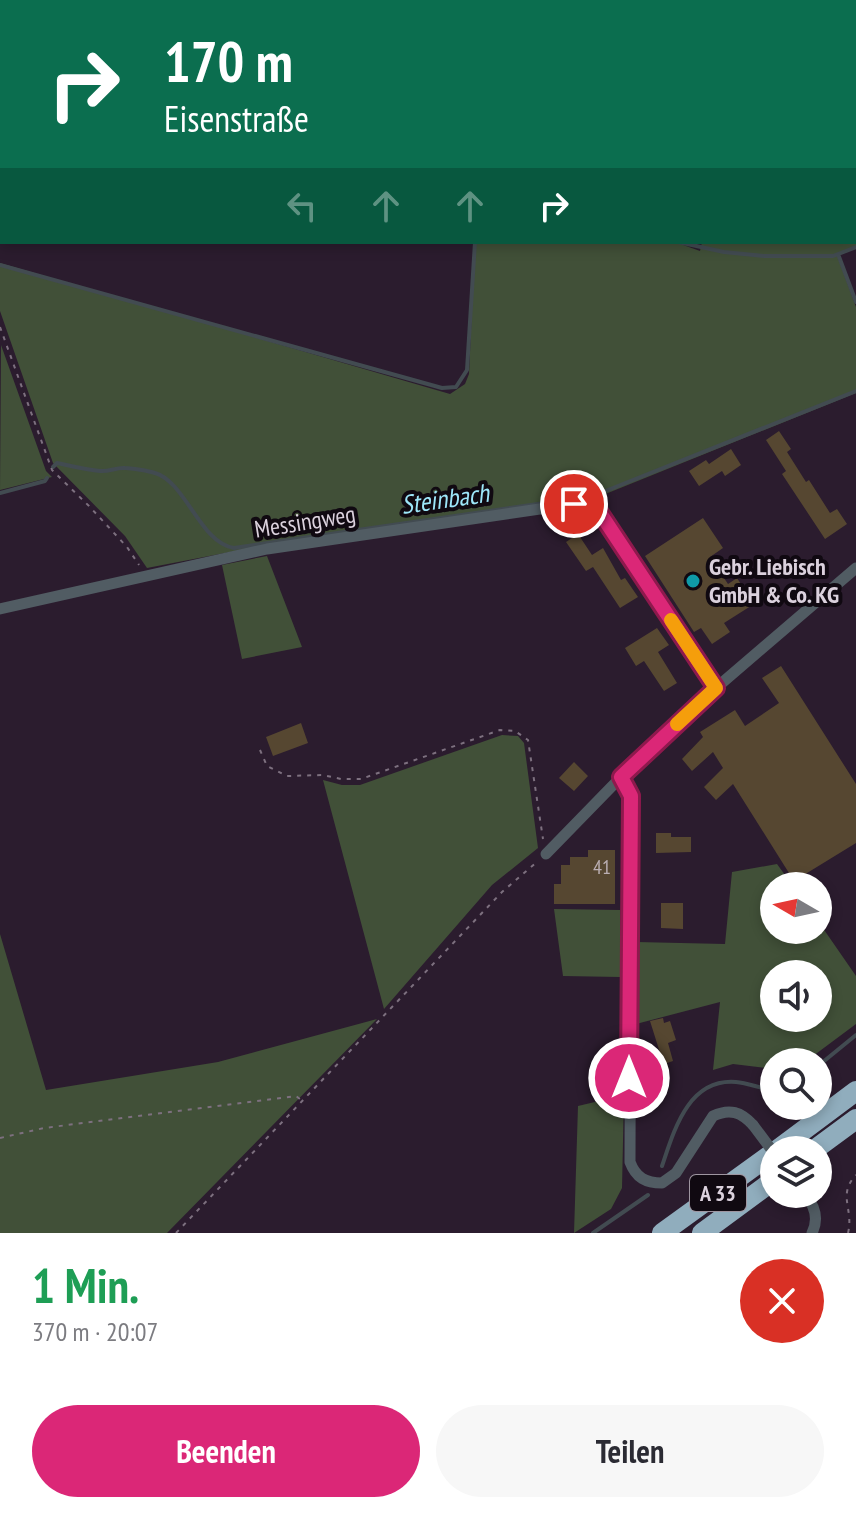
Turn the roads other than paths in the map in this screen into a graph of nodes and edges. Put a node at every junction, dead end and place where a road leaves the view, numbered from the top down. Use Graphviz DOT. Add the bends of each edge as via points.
graph roads {
  1 [pos="856,568"];
  2 [pos="0,609"];
  3 [pos="716,688"];
  4 [pos="621,777"];
  5 [pos="546,854"];
  6 [pos="856,1091"];
  7 [pos="856,1119"];
  8 [pos="762,1136"];
  9 [pos="796,1136"];
  10 [pos="832,1137"];
  11 [pos="760,1163"];
  12 [pos="760,1190"];
  13 [pos="812,1208"];
  14 [pos="662,1233"];
  15 [pos="702,1233"];
  16 [pos="812,1233"];
  1 -- 3 [label="street"];
  2 -- 3 [label="street, Messingweg" via="267,549 574,504 598,510"];
  3 -- 4 [label="street"];
  4 -- 5 [label="street"];
  4 -- 8 [label="street, bridge" via="631,796 630,1162 642,1179 662,1183 676,1173 713,1116 733,1112 746,1117"];
  6 -- 9 [label="highway, A 33"];
  7 -- 10 [label="highway"];
  11 -- 14 [label="highway, A 33"];
  12 -- 15 [label="highway, A 33"];
  13 -- 16 [label="street" via="816,1219"];
}
